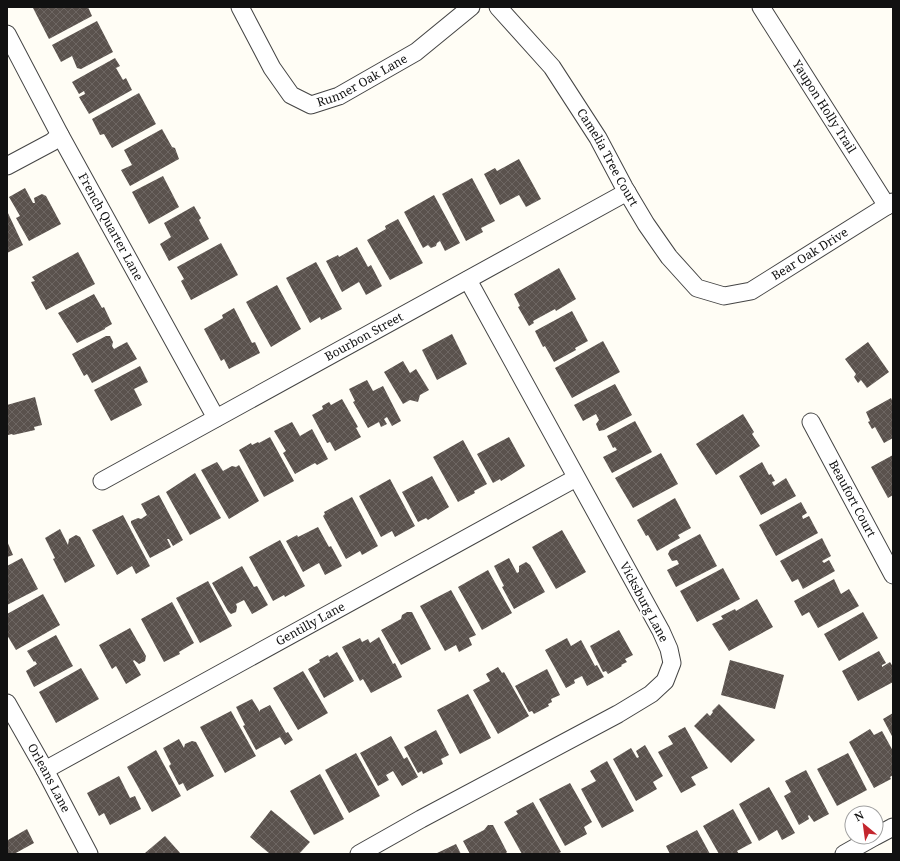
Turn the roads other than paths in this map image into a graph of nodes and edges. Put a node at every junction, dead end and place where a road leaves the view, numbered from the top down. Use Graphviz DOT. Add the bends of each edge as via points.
graph roads {
  1 [pos="240,7"];
  2 [pos="471,7"];
  3 [pos="498,7"];
  4 [pos="761,7"];
  5 [pos="7,34"];
  6 [pos="60,135"];
  7 [pos="7,166"];
  8 [pos="627,192"];
  9 [pos="890,204"];
  10 [pos="468,280"];
  11 [pos="724,296"];
  12 [pos="216,418"];
  13 [pos="811,422"];
  14 [pos="576,478"];
  15 [pos="102,481"];
  16 [pos="893,575"];
  17 [pos="7,703"];
  18 [pos="45,770"];
  19 [pos="893,827"];
  20 [pos="884,832"];
  21 [pos="860,845"];
  22 [pos="89,854"];
  23 [pos="359,854"];
  24 [pos="844,854"];
  1 -- 2 [label="street, Runner Oak Lane" via="272,68 291,95 311,105 339,96 416,52"];
  3 -- 8 [label="street, Camelia Tree Court" via="552,67 598,138"];
  4 -- 9 [label="street, Yaupon Holly Trail"];
  5 -- 6 [label="street, French Quarter Lane"];
  6 -- 7 [label="street" via="52,142"];
  6 -- 12 [label="street, French Quarter Lane"];
  8 -- 10 [label="street, Bourbon Street"];
  8 -- 11 [label="street, Camelia Tree Court" via="669,257 697,288"];
  9 -- 11 [label="street, Bear Oak Drive" via="751,290"];
  10 -- 12 [label="street, Bourbon Street"];
  10 -- 14 [label="street, Vicksburg Lane"];
  12 -- 15 [label="street, Bourbon Street"];
  13 -- 16 [label="street, Beaufort Court"];
  14 -- 18 [label="street, Gentilly Lane"];
  14 -- 23 [label="street, Vicksburg Lane" via="669,649 672,663 664,682 651,694 618,714"];
  17 -- 18 [label="street, Orleans Lane"];
  18 -- 22 [label="street, Orleans Lane"];
  19 -- 20 [label="street"];
  21 -- 24 [label="street"];
}
